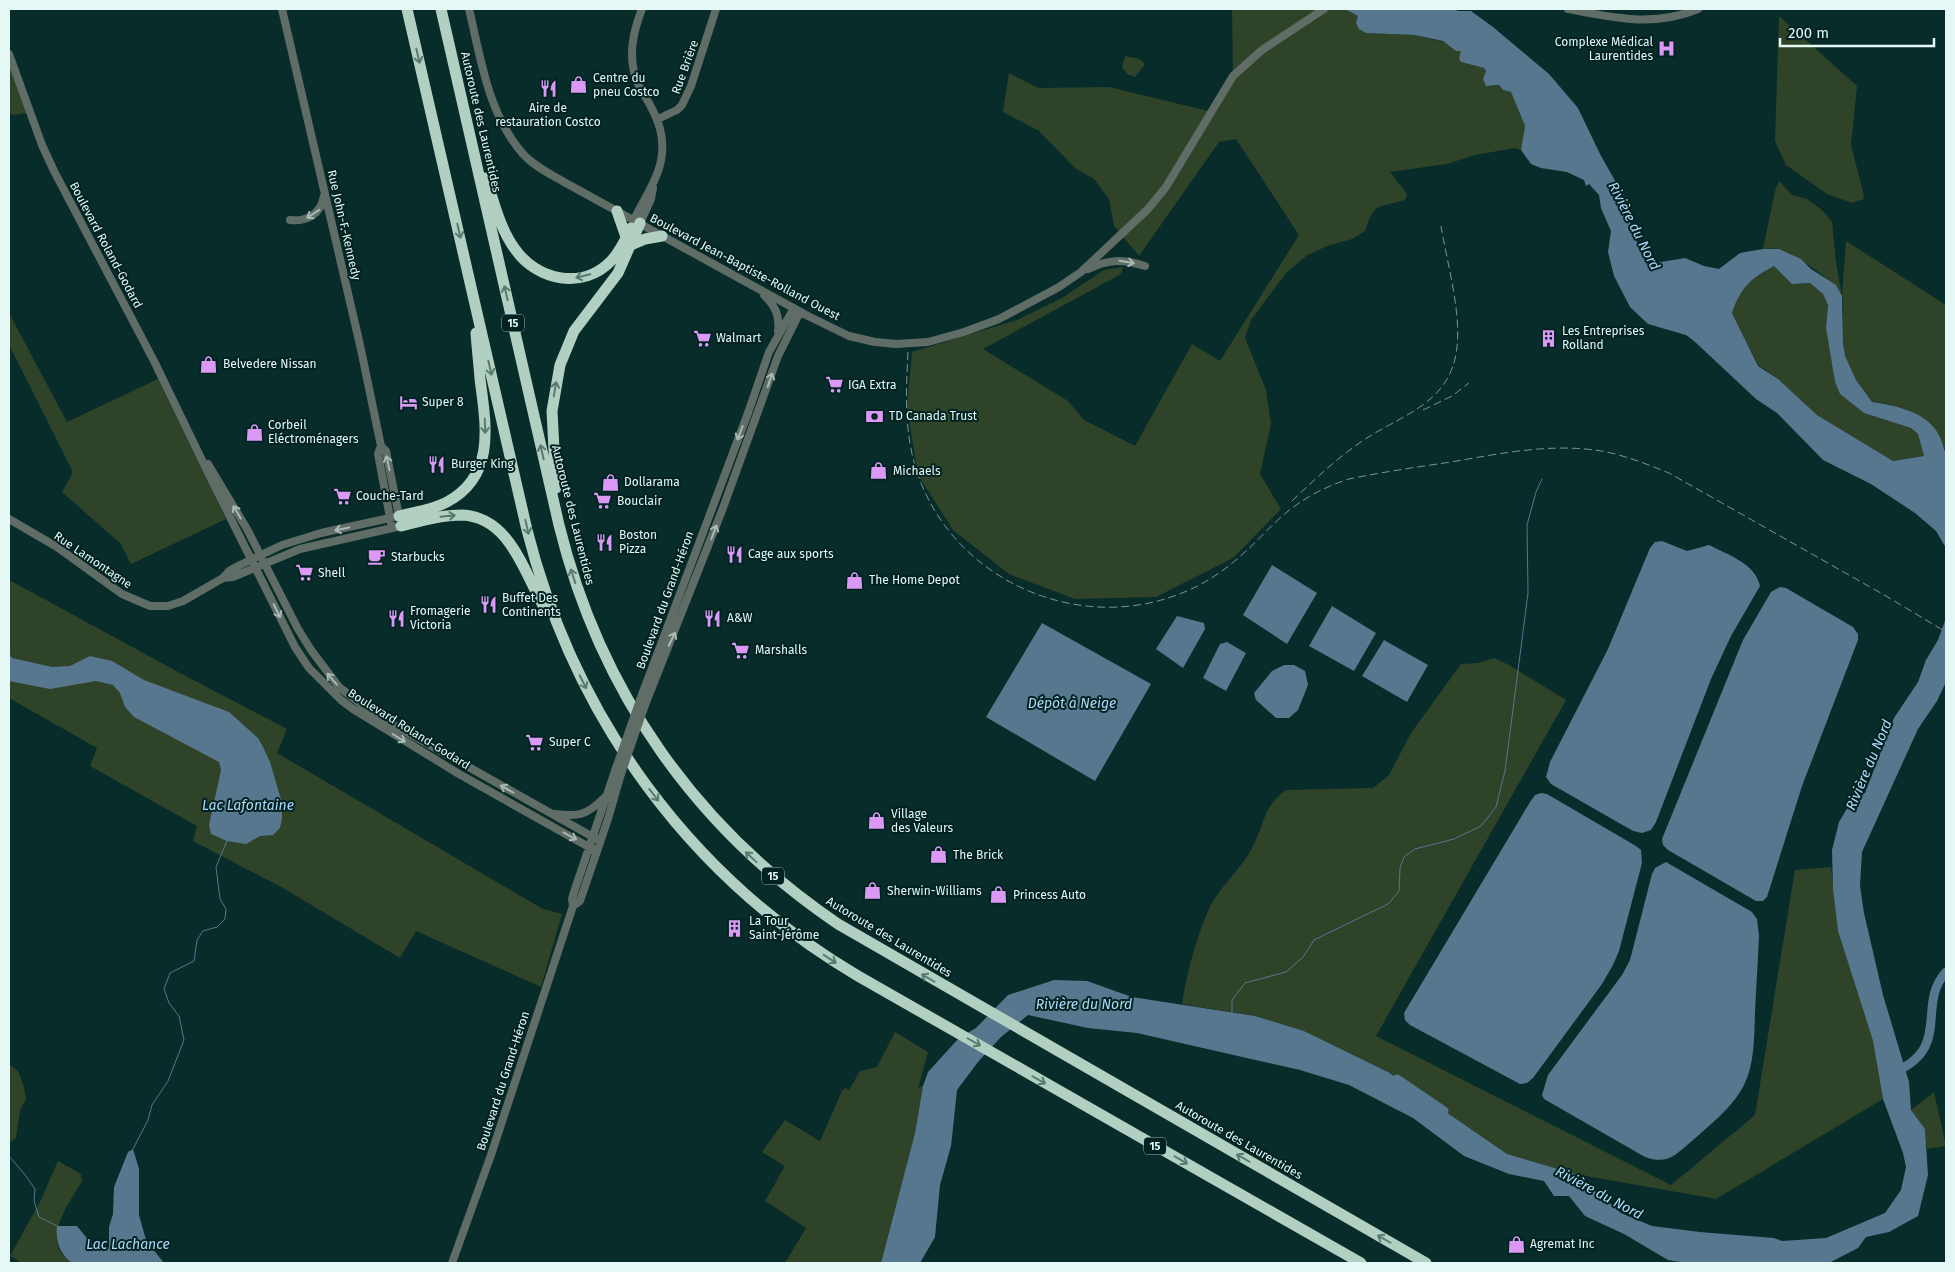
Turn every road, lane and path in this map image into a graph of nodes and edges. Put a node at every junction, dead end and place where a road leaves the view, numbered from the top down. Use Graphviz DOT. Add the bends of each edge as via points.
graph roads {
  1 [pos="282,9"];
  2 [pos="408,9"];
  3 [pos="441,9"];
  4 [pos="469,9"];
  5 [pos="642,9"];
  6 [pos="716,9"];
  7 [pos="1324,9"];
  8 [pos="1568,9"];
  9 [pos="1698,9"];
  10 [pos="9,54"];
  11 [pos="658,119"];
  12 [pos="469,130"];
  13 [pos="325,194"];
  14 [pos="617,211"];
  15 [pos="290,220"];
  16 [pos="637,222"];
  17 [pos="662,236"];
  18 [pos="629,241"];
  19 [pos="1145,266"];
  20 [pos="1081,272"];
  21 [pos="472,286"];
  22 [pos="759,289"];
  23 [pos="797,310"];
  24 [pos="776,338"];
  25 [pos="194,441"];
  26 [pos="557,516"];
  27 [pos="9,519"];
  28 [pos="395,522"];
  29 [pos="261,555"];
  30 [pos="252,559"];
  31 [pos="265,563"];
  32 [pos="256,567"];
  33 [pos="222,578"];
  34 [pos="562,638"];
  35 [pos="643,702"];
  36 [pos="619,771"];
  37 [pos="606,796"];
  38 [pos="549,813"];
  39 [pos="596,840"];
  40 [pos="593,849"];
  41 [pos="452,1263"];
  42 [pos="1361,1263"];
  43 [pos="1426,1263"];
  1 -- 13 [label="street, Rue John-F.-Kennedy"];
  2 -- 21 [label="highway, 15, one-way"];
  3 -- 12 [label="highway, Autoroute des Laurentides / 15"];
  4 -- 14 [label="street, Boulevard Jean-Baptiste-Rolland Ouest" via="491,99 505,130 534,163"];
  5 -- 11 [label="street" via="632,39 633,64 636,80"];
  6 -- 11 [label="street, Rue Brière" via="682,105"];
  7 -- 20 [label="street, Boulevard Jean-Baptiste-Rolland Ouest" via="1262,50 1233,76 1160,194"];
  8 -- 9 [label="street" via="1633,20 1660,20"];
  10 -- 25 [label="street, Boulevard Roland-Godard" via="54,171"];
  11 -- 16 [label="street" via="662,154"];
  18 -- 12 [label="highway, one-way" via="608,264 585,276 557,278 531,267 506,235"];
  26 -- 12 [label="highway, Autoroute des Laurentides / 15, one-way"];
  13 -- 15 [label="street, one-way" via="317,213 304,220"];
  13 -- 28 [label="street, Rue John-F.-Kennedy" via="381,446 386,451"];
  14 -- 16 [label="street, Boulevard Jean-Baptiste-Rolland Ouest"];
  14 -- 18 [label="highway"];
  16 -- 17 [label="street, Boulevard Jean-Baptiste-Rolland Ouest"];
  16 -- 18 [label="highway"];
  17 -- 18 [label="highway"];
  17 -- 22 [label="street, Boulevard Jean-Baptiste-Rolland Ouest"];
  26 -- 18 [label="highway, one-way" via="552,420 560,365 574,331 614,279"];
  20 -- 19 [label="street, one-way" via="1109,261 1123,260"];
  20 -- 23 [label="street, Boulevard Jean-Baptiste-Rolland Ouest" via="999,319 928,342 896,344 849,336"];
  21 -- 28 [label="highway, one-way" via="486,427 481,463 468,484 450,500"];
  21 -- 34 [label="highway, 15, one-way" via="531,544"];
  22 -- 23 [label="street, Boulevard Jean-Baptiste-Rolland Ouest"];
  22 -- 24 [label="street" via="776,308 779,320"];
  23 -- 24 [label="street, Boulevard du Grand-Héron"];
  35 -- 23 [label="street, Boulevard du Grand-Héron, one-way" via="683,614"];
  24 -- 35 [label="street, Boulevard du Grand-Héron, one-way"];
  29 -- 25 [label="street, Boulevard Roland-Godard, one-way"];
  25 -- 30 [label="street, Boulevard Roland-Godard"];
  43 -- 26 [label="highway, Autoroute des Laurentides / 15, one-way" via="855,935 813,908 750,856 697,800 649,736 608,663 578,590"];
  27 -- 33 [label="street, Rue Lamontagne" via="122,594 150,606 168,606 183,601"];
  28 -- 29 [label="street, Rue Lamontagne, one-way" via="305,538"];
  28 -- 31 [label="street, Rue Lamontagne" via="300,549"];
  28 -- 34 [label="highway, one-way" via="461,515 492,525 514,549"];
  29 -- 30 [label="street, Rue Lamontagne"];
  29 -- 31 [label="street, Boulevard Roland-Godard"];
  30 -- 32 [label="street, Boulevard Roland-Godard"];
  30 -- 33 [label="street, Rue Lamontagne"];
  31 -- 32 [label="street, Rue Lamontagne"];
  38 -- 31 [label="street, Boulevard Roland-Godard, one-way" via="371,712 339,687 298,629"];
  32 -- 33 [label="street, Rue Lamontagne"];
  32 -- 40 [label="street, Boulevard Roland-Godard, one-way" via="295,647 309,668 341,700 459,774"];
  34 -- 42 [label="highway, 15, one-way" via="597,709 629,761 667,812 714,865 810,946"];
  35 -- 36 [label="street, Boulevard du Grand-Héron, bridge"];
  36 -- 37 [label="street, Boulevard du Grand-Héron"];
  36 -- 39 [label="street, Boulevard du Grand-Héron"];
  37 -- 38 [label="street" via="582,815"];
  37 -- 39 [label="street, Boulevard du Grand-Héron"];
  38 -- 39 [label="street, Boulevard Roland-Godard"];
  39 -- 40 [label="street, Boulevard du Grand-Héron"];
  40 -- 41 [label="street, Boulevard du Grand-Héron" via="580,901 573,906"];
}
